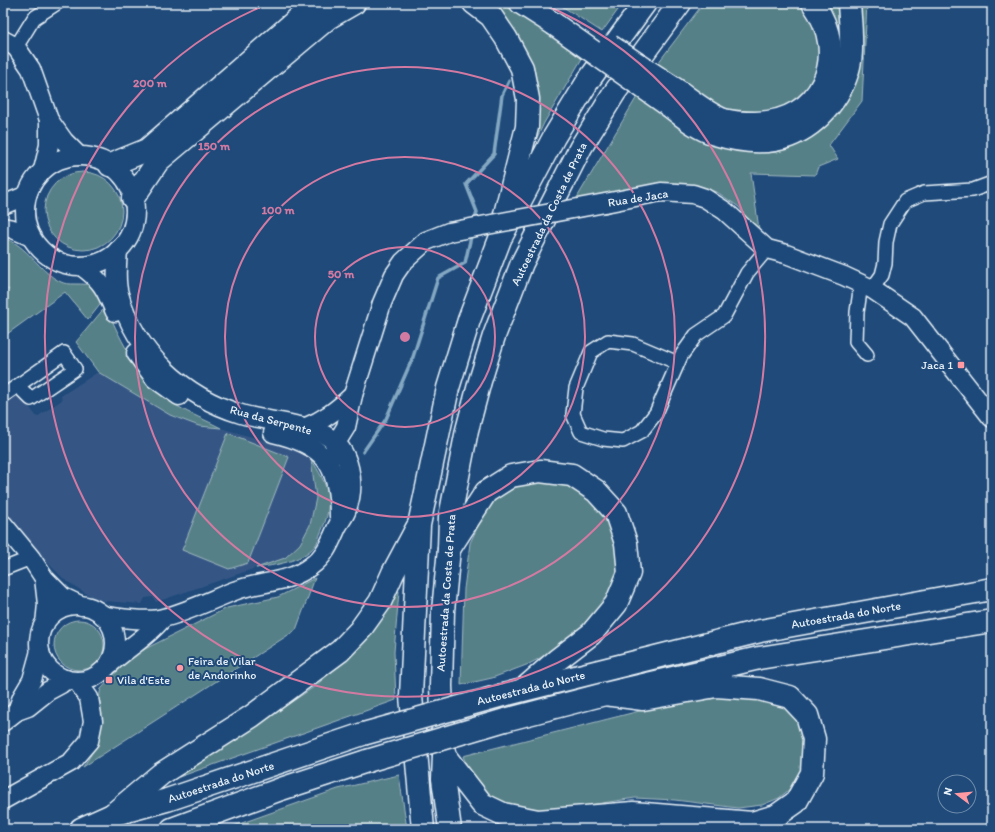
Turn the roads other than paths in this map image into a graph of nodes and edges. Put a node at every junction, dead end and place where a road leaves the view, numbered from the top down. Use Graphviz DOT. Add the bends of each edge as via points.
graph roads {
  1 [pos="57,3"];
  2 [pos="316,3"];
  3 [pos="354,3"];
  4 [pos="474,3"];
  5 [pos="521,3"];
  6 [pos="645,3"];
  7 [pos="814,3"];
  8 [pos="849,3"];
  9 [pos="681,4"];
  10 [pos="554,14"];
  11 [pos="10,43"];
  12 [pos="676,100"];
  13 [pos="49,120"];
  14 [pos="79,156"];
  15 [pos="110,165"];
  16 [pos="43,170"];
  17 [pos="992,184"];
  18 [pos="27,195"];
  19 [pos="133,198"];
  20 [pos="3,205"];
  21 [pos="3,227"];
  22 [pos="31,237"];
  23 [pos="500,239"];
  24 [pos="118,250"];
  25 [pos="767,250"];
  26 [pos="81,266"];
  27 [pos="866,287"];
  28 [pos="867,355"];
  29 [pos="678,363"];
  30 [pos="18,386"];
  31 [pos="352,395"];
  32 [pos="3,396"];
  33 [pos="992,418"];
  34 [pos="304,428"];
  35 [pos="336,443"];
  36 [pos="316,449"];
  37 [pos="332,469"];
  38 [pos="3,524"];
  39 [pos="339,524"];
  40 [pos="419,525"];
  41 [pos="449,549"];
  42 [pos="31,558"];
  43 [pos="3,569"];
  44 [pos="44,578"];
  45 [pos="992,589"];
  46 [pos="82,606"];
  47 [pos="102,615"];
  48 [pos="162,619"];
  49 [pos="992,621"];
  50 [pos="45,624"];
  51 [pos="40,651"];
  52 [pos="101,672"];
  53 [pos="71,680"];
  54 [pos="513,692"];
  55 [pos="605,694"];
  56 [pos="89,698"];
  57 [pos="17,711"];
  58 [pos="3,722"];
  59 [pos="444,755"];
  60 [pos="3,800"];
  61 [pos="112,815"];
  62 [pos="81,829"];
  63 [pos="172,829"];
  64 [pos="423,829"];
  65 [pos="450,829"];
  1 -- 11 [label="street" via="34,18"];
  2 -- 15 [label="highway" via="147,150"];
  3 -- 19 [label="highway" via="328,18 158,161"];
  4 -- 23 [label="highway" via="491,16 506,38 522,68 528,98 527,126"];
  5 -- 10 [label="highway"];
  6 -- 23 [label="highway" via="584,87 554,137"];
  7 -- 12 [label="highway" via="829,33 829,70 821,90 798,113 769,123 738,123 724,120"];
  8 -- 12 [label="highway" via="850,61 844,81 834,100 804,128 789,136 766,141 737,140 692,123"];
  9 -- 41 [label="highway, Autoestrada da Costa de Prata" via="615,92 581,147 522,263 494,336 467,430 450,517"];
  10 -- 12 [label="highway, bridge"];
  11 -- 13 [label="main road" via="31,69"];
  13 -- 14 [label="main road"];
  13 -- 16 [label="main road" via="49,145"];
  14 -- 15 [label="main road" via="95,158"];
  14 -- 16 [label="main road" via="60,160"];
  15 -- 19 [label="main road" via="128,185"];
  16 -- 18 [label="main road"];
  17 -- 27 [label="street" via="973,190 924,193 905,201 890,224 886,263 882,275"];
  18 -- 20 [label="main road"];
  18 -- 22 [label="main road" via="25,216"];
  19 -- 24 [label="main road" via="132,226 127,239"];
  21 -- 22 [label="main road"];
  22 -- 26 [label="main road" via="40,249 52,258 66,264"];
  23 -- 40 [label="highway" via="469,320 448,388"];
  24 -- 26 [label="main road" via="94,264"];
  24 -- 34 [label="main road, Rua da Serpente" via="118,294 134,331 171,376 199,397 240,414"];
  25 -- 27 [label="main road" via="786,254"];
  25 -- 29 [label="street" via="747,273 724,316 696,335"];
  25 -- 31 [label="main road, Rua de Jaca, bridge" via="725,211 705,198 693,194 661,192 449,232 426,241 403,262 394,275 382,303"];
  26 -- 36 [label="main road, Rua da Serpente" via="97,277 108,293 127,340 155,379 194,406 241,425 293,437"];
  27 -- 28 [label="street" via="857,312 856,342"];
  27 -- 33 [label="main road" via="913,317"];
  29 -- 29 [label="street" via="656,413 642,431 623,441 603,439 581,432 574,414 576,388 590,352 608,341 633,344"];
  30 -- 32 [label="street"];
  31 -- 34 [label="main road, Rua de Jaca" via="333,413"];
  31 -- 35 [label="main road, Rua de Jaca" via="346,427"];
  34 -- 35 [label="main road, Rua da Serpente" via="327,436"];
  35 -- 36 [label="main road"];
  35 -- 37 [label="main road, Rua de Jaca"];
  35 -- 39 [label="main road, Rua da Serpente" via="347,460 352,478 347,511"];
  36 -- 37 [label="main road, Rua da Serpente"];
  37 -- 39 [label="main road, Rua da Serpente" via="339,498"];
  38 -- 42 [label="main road"];
  39 -- 48 [label="main road, Rua da Serpente" via="325,554 310,567 286,579 242,588"];
  40 -- 61 [label="highway" via="380,602 360,630 340,651 252,716 161,774"];
  40 -- 64 [label="highway" via="411,696"];
  41 -- 54 [label="highway" via="486,492 511,476 540,471 572,475 596,491 616,513 626,543 629,572 616,604 591,634"];
  41 -- 59 [label="highway, Autoestrada da Costa de Prata" via="443,611 441,686"];
  42 -- 43 [label="street"];
  42 -- 44 [label="main road"];
  44 -- 46 [label="main road" via="63,597"];
  44 -- 50 [label="main road" via="47,604"];
  45 -- 54 [label="highway, Autoestrada do Norte" via="760,631"];
  46 -- 47 [label="main road"];
  46 -- 50 [label="main road" via="71,606 61,610"];
  47 -- 48 [label="main road, Rua da Serpente" via="122,619"];
  47 -- 52 [label="main road" via="112,629 115,646 113,657"];
  48 -- 52 [label="main road, Rua da Serpente" via="153,630 124,650"];
  49 -- 55 [label="highway, Autoestrada do Norte" via="759,658"];
  50 -- 51 [label="main road"];
  51 -- 53 [label="main road" via="53,673"];
  51 -- 57 [label="main road" via="32,680"];
  52 -- 53 [label="main road"];
  52 -- 56 [label="main road, Rua da Serpente"];
  53 -- 56 [label="main road, Rua da Serpente"];
  53 -- 57 [label="main road" via="28,707"];
  54 -- 61 [label="highway, Autoestrada do Norte, bridge" via="363,734 167,800"];
  55 -- 59 [label="highway" via="643,699 716,686 759,689 790,697 807,715 809,721 814,739 812,773 796,802 776,816 752,823 633,813 538,821 503,814 482,804"];
  55 -- 63 [label="highway, Autoestrada do Norte, bridge" via="505,720 367,761"];
  56 -- 60 [label="main road, Rua da Serpente" via="94,721 89,742 71,762"];
  57 -- 58 [label="main road"];
  59 -- 65 [label="highway, Autoestrada da Costa de Prata" via="442,779"];
  61 -- 62 [label="highway, Autoestrada do Norte"];
}
